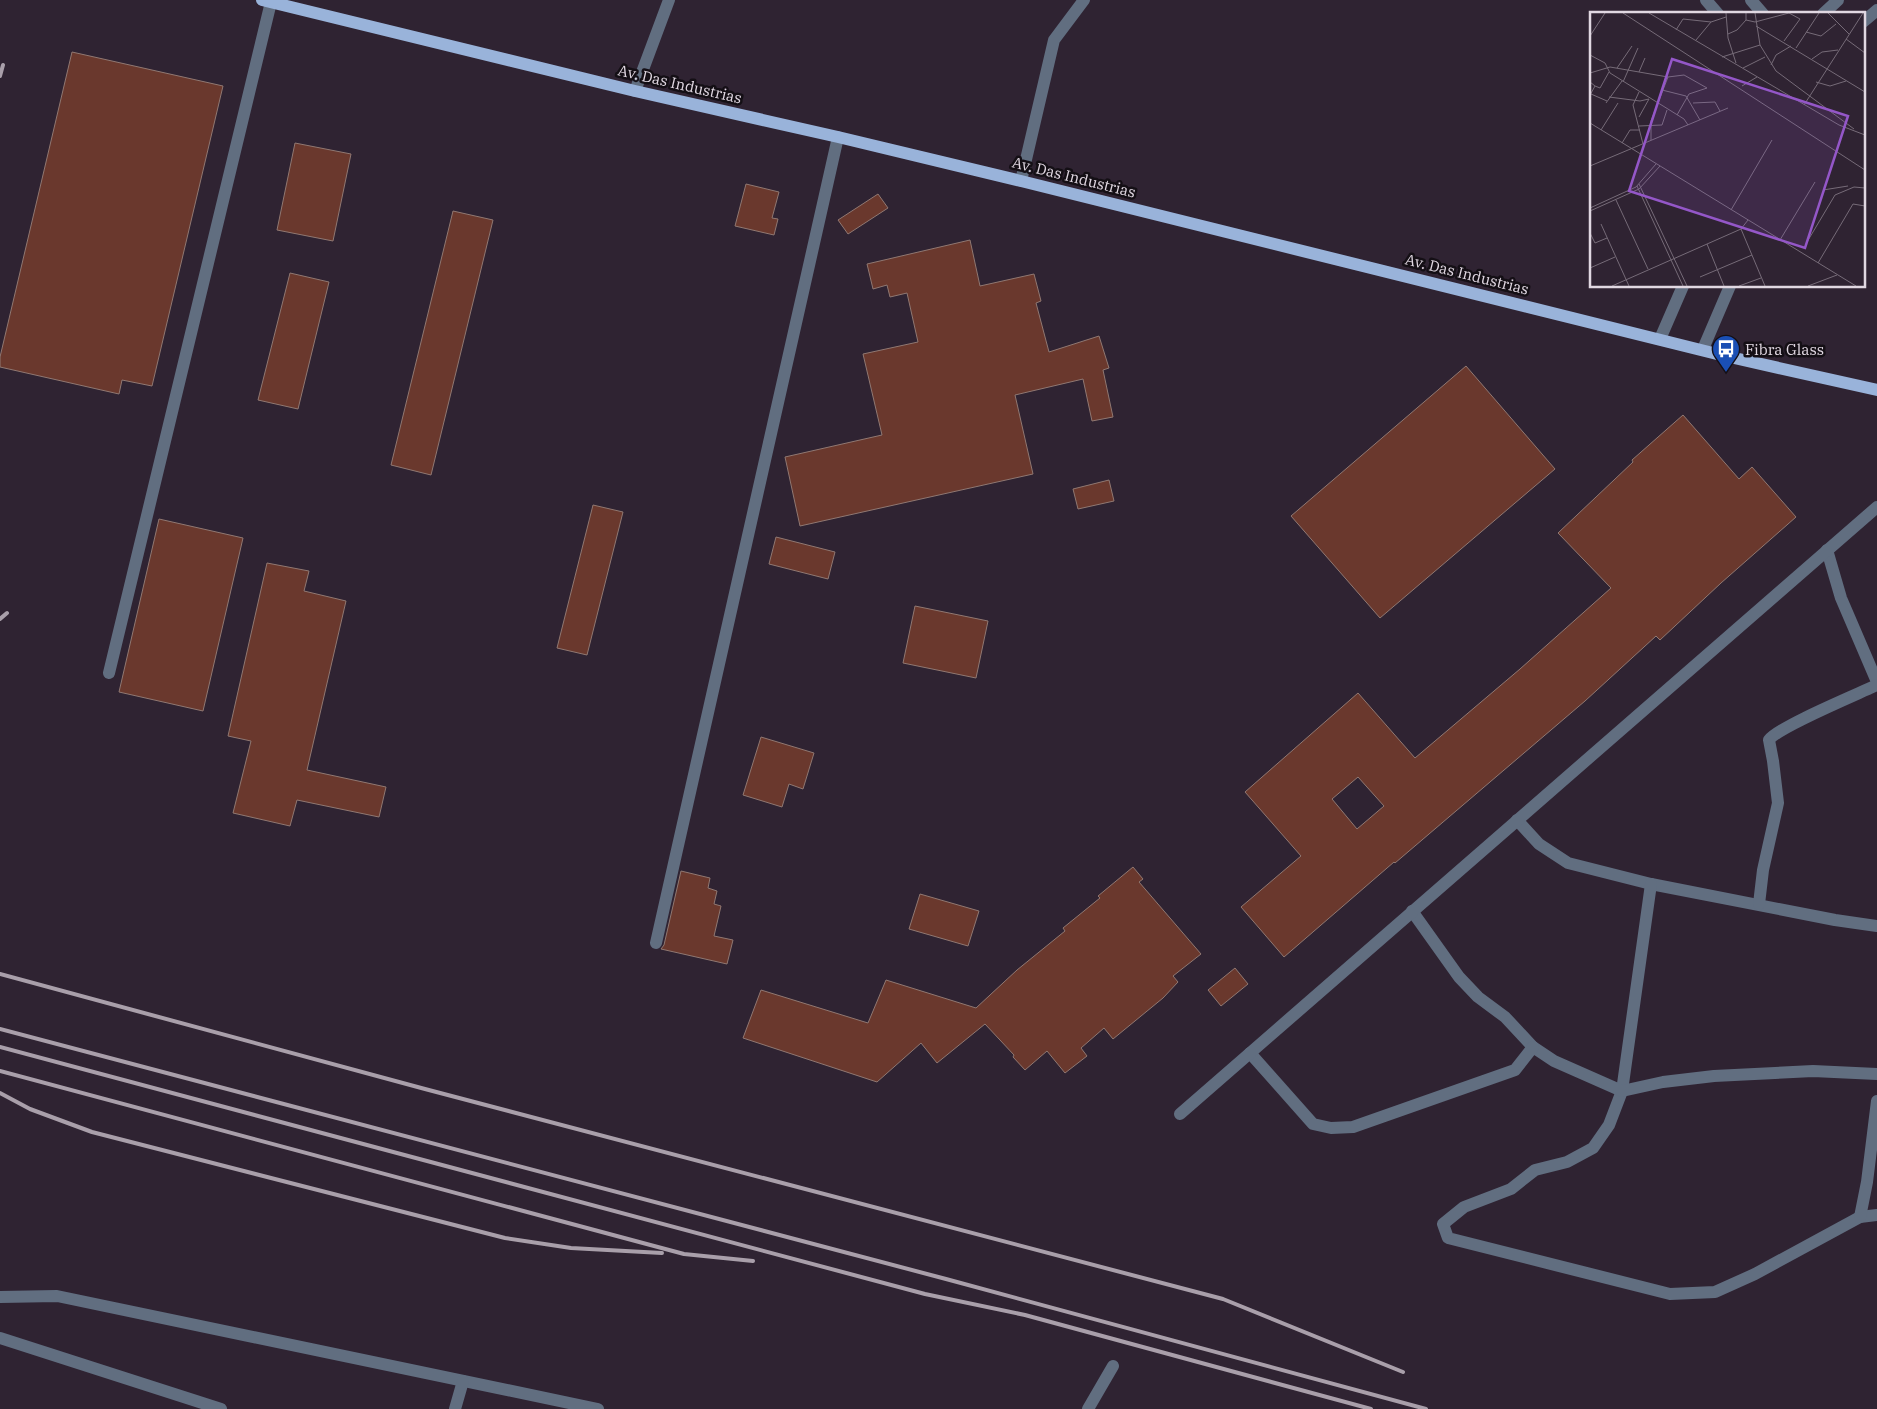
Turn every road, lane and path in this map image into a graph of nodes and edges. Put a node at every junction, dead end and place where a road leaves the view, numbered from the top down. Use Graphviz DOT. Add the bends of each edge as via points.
graph roads {
  1 [pos="669,0"];
  2 [pos="1084,0"];
  3 [pos="1706,0"];
  4 [pos="1751,0"];
  5 [pos="1838,0"];
  6 [pos="266,1"];
  7 [pos="1877,10"];
  8 [pos="1716,12"];
  9 [pos="1761,12"];
  10 [pos="1825,12"];
  11 [pos="1864,21"];
  12 [pos="635,91"];
  13 [pos="838,137"];
  14 [pos="1021,181"];
  15 [pos="1682,288"];
  16 [pos="1729,288"];
  17 [pos="1660,338"];
  18 [pos="1703,349"];
  19 [pos="1877,390"];
  20 [pos="1877,507"];
  21 [pos="1827,550"];
  22 [pos="108,673"];
  23 [pos="1877,684"];
  24 [pos="1517,820"];
  25 [pos="1651,884"];
  26 [pos="1759,904"];
  27 [pos="1412,911"];
  28 [pos="1877,926"];
  29 [pos="656,943"];
  30 [pos="1533,1048"];
  31 [pos="1250,1053"];
  32 [pos="1877,1074"];
  33 [pos="1622,1091"];
  34 [pos="1877,1100"];
  35 [pos="1180,1114"];
  36 [pos="1877,1216"];
  37 [pos="1860,1217"];
  38 [pos="0,1297"];
  39 [pos="0,1338"];
  40 [pos="1113,1366"];
  41 [pos="463,1380"];
  42 [pos="221,1409"];
  43 [pos="455,1409"];
  44 [pos="598,1409"];
  45 [pos="1088,1409"];
  1 -- 12 [label="street"];
  2 -- 14 [label="street" via="1054,40"];
  3 -- 8 [label="street"];
  4 -- 9 [label="street"];
  5 -- 10 [label="street"];
  6 -- 12 [label="main road, Av. Das Industrias"];
  6 -- 22 [label="street"];
  7 -- 11 [label="street"];
  12 -- 13 [label="main road, Av. Das Industrias"];
  13 -- 14 [label="main road, Av. Das Industrias"];
  13 -- 29 [label="street"];
  14 -- 17 [label="main road, Av. Das Industrias"];
  15 -- 17 [label="street"];
  16 -- 18 [label="street"];
  17 -- 18 [label="main road, Av. Das Industrias"];
  18 -- 19 [label="main road, Av. Das Industrias"];
  20 -- 21 [label="street"];
  21 -- 23 [label="street" via="1841,598"];
  21 -- 24 [label="street"];
  23 -- 26 [label="street" via="1774,734 1769,740 1778,803"];
  24 -- 25 [label="street" via="1539,844 1568,863"];
  24 -- 27 [label="street"];
  25 -- 26 [label="street"];
  25 -- 33 [label="street"];
  26 -- 28 [label="street"];
  27 -- 30 [label="street" via="1459,977 1478,997 1505,1017"];
  27 -- 31 [label="street"];
  30 -- 31 [label="street" via="1515,1070 1353,1127 1331,1128 1313,1124"];
  30 -- 33 [label="street" via="1554,1061"];
  31 -- 35 [label="street"];
  32 -- 33 [label="street" via="1813,1072 1714,1076"];
  33 -- 37 [label="street" via="1609,1125 1593,1148 1567,1162 1535,1170 1511,1189 1464,1207 1443,1224 1448,1238 1670,1294 1715,1292"];
  34 -- 37 [label="street"];
  36 -- 37 [label="street"];
  38 -- 41 [label="street" via="57,1296"];
  39 -- 42 [label="street"];
  40 -- 45 [label="street"];
  41 -- 43 [label="street"];
  41 -- 44 [label="street"];
}
